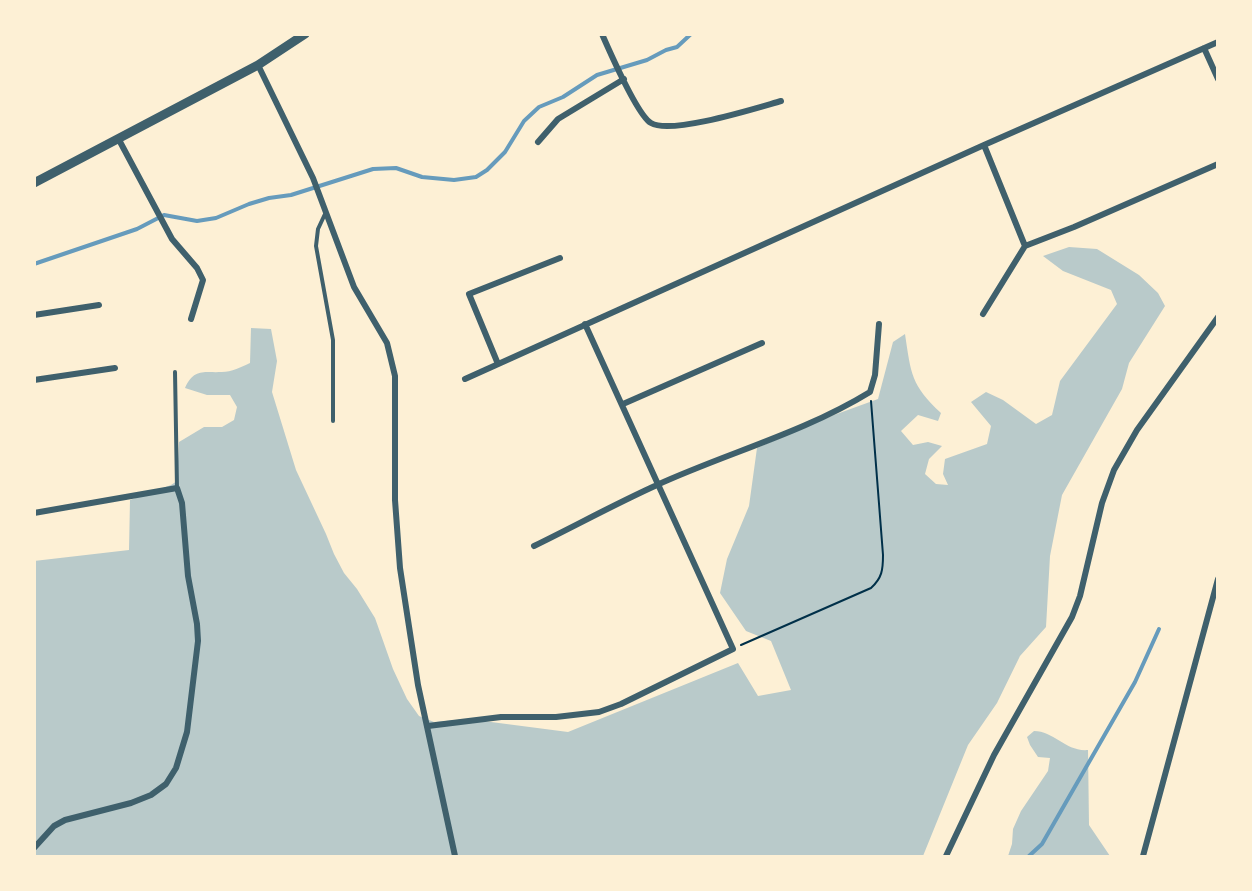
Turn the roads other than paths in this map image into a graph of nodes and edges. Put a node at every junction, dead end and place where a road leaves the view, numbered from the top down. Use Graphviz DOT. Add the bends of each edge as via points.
graph roads {
  1 [pos="305,34"];
  2 [pos="602,34"];
  3 [pos="1218,42"];
  4 [pos="1204,48"];
  5 [pos="258,65"];
  6 [pos="624,79"];
  7 [pos="1218,79"];
  8 [pos="781,101"];
  9 [pos="118,138"];
  10 [pos="538,142"];
  11 [pos="984,145"];
  12 [pos="1218,164"];
  13 [pos="34,183"];
  14 [pos="327,211"];
  15 [pos="1025,246"];
  16 [pos="560,258"];
  17 [pos="99,304"];
  18 [pos="983,314"];
  19 [pos="34,315"];
  20 [pos="1218,317"];
  21 [pos="190,319"];
  22 [pos="585,324"];
  23 [pos="879,324"];
  24 [pos="762,343"];
  25 [pos="498,364"];
  26 [pos="115,368"];
  27 [pos="175,372"];
  28 [pos="465,378"];
  29 [pos="34,380"];
  30 [pos="623,404"];
  31 [pos="333,421"];
  32 [pos="657,485"];
  33 [pos="177,488"];
  34 [pos="34,513"];
  35 [pos="534,546"];
  36 [pos="1218,579"];
  37 [pos="428,726"];
  38 [pos="34,848"];
  39 [pos="455,856"];
  40 [pos="946,856"];
  41 [pos="1143,856"];
  1 -- 5 [label="street"];
  2 -- 6 [label="street"];
  3 -- 4 [label="street"];
  4 -- 7 [label="street"];
  4 -- 11 [label="street"];
  5 -- 9 [label="street"];
  5 -- 14 [label="street"];
  6 -- 8 [label="street" via="644,118 657,126 680,126"];
  6 -- 10 [label="street" via="558,119"];
  9 -- 13 [label="street"];
  9 -- 21 [label="street" via="172,239 203,280"];
  11 -- 15 [label="street"];
  11 -- 22 [label="street"];
  12 -- 15 [label="street"];
  14 -- 31 [label="lane" via="318,229 316,246 333,339"];
  14 -- 37 [label="street" via="354,287 387,343 393,368 400,568"];
  15 -- 18 [label="street"];
  16 -- 25 [label="street" via="469,294"];
  17 -- 19 [label="street"];
  20 -- 40 [label="street" via="1137,430 1114,470 1072,617 994,755"];
  22 -- 25 [label="street"];
  22 -- 30 [label="street"];
  23 -- 32 [label="street" via="870,392 780,436"];
  24 -- 30 [label="street"];
  25 -- 28 [label="street"];
  26 -- 29 [label="street"];
  27 -- 33 [label="lane"];
  30 -- 32 [label="street"];
  32 -- 35 [label="street"];
  32 -- 37 [label="street" via="733,649 599,712 501,717"];
  33 -- 34 [label="street"];
  33 -- 38 [label="street" via="198,641 187,732 176,768 166,784 151,795 65,820"];
  36 -- 41 [label="street"];
  37 -- 39 [label="street"];
}
